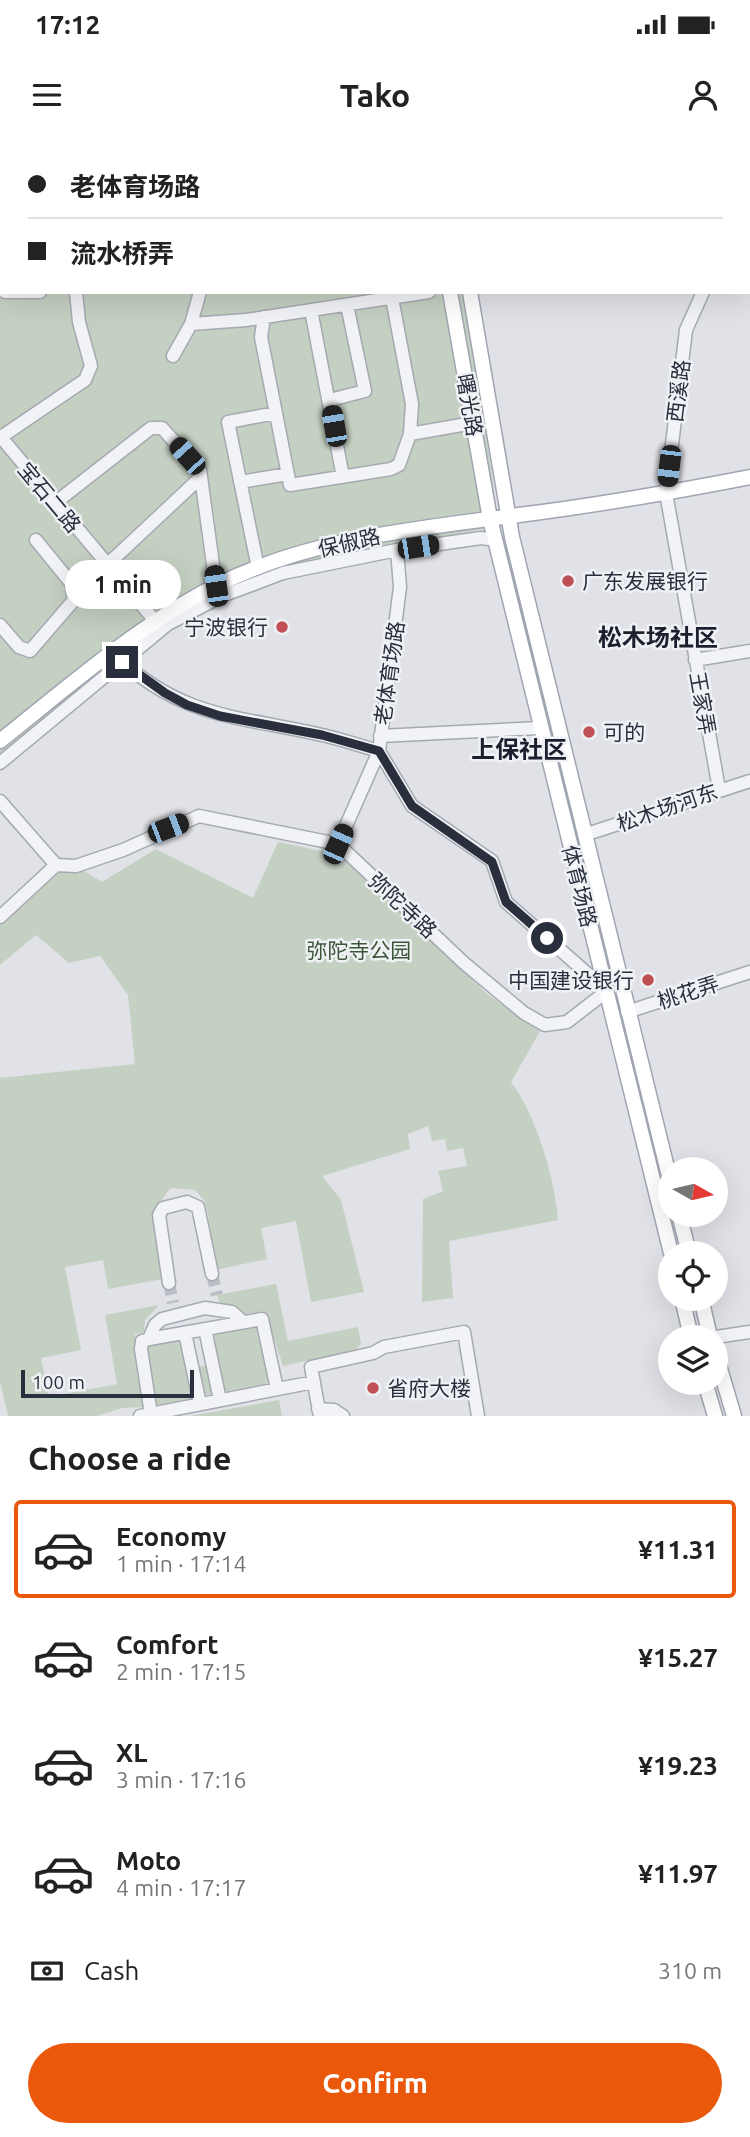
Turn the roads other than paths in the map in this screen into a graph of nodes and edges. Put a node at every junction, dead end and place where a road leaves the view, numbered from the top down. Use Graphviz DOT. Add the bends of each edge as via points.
graph roads {
  1 [pos="76,294"];
  2 [pos="199,294"];
  3 [pos="417,294"];
  4 [pos="450,294"];
  5 [pos="470,294"];
  6 [pos="702,294"];
  7 [pos="392,298"];
  8 [pos="347,305"];
  9 [pos="311,310"];
  10 [pos="264,317"];
  11 [pos="191,324"];
  12 [pos="173,356"];
  13 [pos="330,400"];
  14 [pos="276,413"];
  15 [pos="473,423"];
  16 [pos="410,433"];
  17 [pos="0,437"];
  18 [pos="288,474"];
  19 [pos="201,477"];
  20 [pos="343,477"];
  21 [pos="750,477"];
  22 [pos="240,482"];
  23 [pos="501,483"];
  24 [pos="666,493"];
  25 [pos="55,503"];
  26 [pos="508,517"];
  27 [pos="491,519"];
  28 [pos="36,540"];
  29 [pos="496,540"];
  30 [pos="397,550"];
  31 [pos="273,563"];
  32 [pos="107,565"];
  33 [pos="258,568"];
  34 [pos="304,569"];
  35 [pos="216,586"];
  36 [pos="155,621"];
  37 [pos="0,625"];
  38 [pos="750,651"];
  39 [pos="117,657"];
  40 [pos="695,660"];
  41 [pos="540,728"];
  42 [pos="380,736"];
  43 [pos="0,741"];
  44 [pos="379,751"];
  45 [pos="0,764"];
  46 [pos="750,781"];
  47 [pos="719,789"];
  48 [pos="0,802"];
  49 [pos="584,835"];
  50 [pos="338,844"];
  51 [pos="56,865"];
  52 [pos="0,917"];
  53 [pos="750,972"];
  54 [pos="607,991"];
  55 [pos="627,1012"];
  56 [pos="664,1157"];
  57 [pos="668,1241"];
  58 [pos="212,1274"];
  59 [pos="169,1283"];
  60 [pos="216,1295"];
  61 [pos="219,1309"];
  62 [pos="243,1322"];
  63 [pos="205,1329"];
  64 [pos="750,1332"];
  65 [pos="185,1333"];
  66 [pos="728,1335"];
  67 [pos="149,1339"];
  68 [pos="314,1382"];
  69 [pos="277,1389"];
  70 [pos="709,1395"];
  71 [pos="728,1395"];
  72 [pos="220,1400"];
  73 [pos="200,1405"];
  74 [pos="319,1412"];
  75 [pos="146,1415"];
  76 [pos="343,1416"];
  77 [pos="478,1416"];
  78 [pos="715,1416"];
  79 [pos="734,1416"];
  1 -- 17 [label="street" via="91,366 85,380"];
  2 -- 11 [label="street"];
  3 -- 7 [label="street"];
  4 -- 15 [label="main road, 曙光路"];
  5 -- 23 [label="main road, 曙光路"];
  6 -- 24 [label="street, 西溪路" via="685,330"];
  7 -- 8 [label="street"];
  7 -- 16 [label="street" via="412,404"];
  8 -- 9 [label="street"];
  8 -- 13 [label="street" via="365,391"];
  9 -- 10 [label="street"];
  9 -- 13 [label="street"];
  10 -- 11 [label="street"];
  10 -- 14 [label="street" via="261,337"];
  11 -- 12 [label="street"];
  13 -- 20 [label="street"];
  14 -- 18 [label="street"];
  14 -- 22 [label="street" via="228,422"];
  15 -- 16 [label="street"];
  15 -- 27 [label="main road, 曙光路"];
  16 -- 20 [label="street" via="399,465"];
  17 -- 25 [label="street, 宝石二路"];
  18 -- 20 [label="street" via="290,485"];
  18 -- 22 [label="street"];
  19 -- 25 [label="street" via="200,470 162,428 151,428"];
  19 -- 32 [label="street"];
  19 -- 35 [label="street"];
  21 -- 24 [label="main road, 保俶路"];
  22 -- 33 [label="street"];
  23 -- 26 [label="main road, 体育场路"];
  24 -- 26 [label="main road, 保俶路"];
  24 -- 40 [label="street, 王家弄"];
  25 -- 32 [label="street, 宝石二路"];
  26 -- 27 [label="main road, 保俶路"];
  26 -- 49 [label="main road, 体育场路"];
  27 -- 29 [label="main road, 体育场路"];
  27 -- 31 [label="main road, 保俶路" via="360,537"];
  28 -- 37 [label="street" via="71,583 74,600 30,651 19,647"];
  29 -- 30 [label="street"];
  29 -- 41 [label="main road, 体育场路"];
  30 -- 34 [label="street"];
  30 -- 42 [label="street, 老体育场路" via="400,587"];
  31 -- 33 [label="main road, 保俶路"];
  31 -- 34 [label="street"];
  32 -- 36 [label="street, 宝石二路"];
  33 -- 35 [label="main road, 保俶路"];
  34 -- 39 [label="street" via="222,596"];
  35 -- 36 [label="main road, 保俶路"];
  36 -- 39 [label="main road, 保俶路"];
  38 -- 40 [label="street"];
  39 -- 43 [label="main road, 保俶路"];
  39 -- 44 [label="street" via="165,693 209,713"];
  39 -- 45 [label="street"];
  40 -- 47 [label="street, 王家弄"];
  41 -- 42 [label="street"];
  41 -- 54 [label="main road, 体育场路"];
  42 -- 44 [label="street, 老体育场路"];
  44 -- 50 [label="street"];
  44 -- 54 [label="street, 老体育场路" via="412,806 492,862 506,902"];
  46 -- 47 [label="street, 松木场河东"];
  47 -- 49 [label="street, 松木场河东"];
  48 -- 51 [label="street"];
  49 -- 55 [label="main road, 体育场路"];
  50 -- 51 [label="street" via="198,816 88,862"];
  50 -- 54 [label="street, 弥陀寺路" via="464,962 545,1025 567,1022"];
  51 -- 52 [label="street"];
  53 -- 55 [label="street, 桃花弄"];
  54 -- 57 [label="main road, 体育场路"];
  55 -- 56 [label="main road, 体育场路"];
  58 -- 59 [label="street" via="198,1207 187,1202 163,1208 159,1215"];
  60 -- 61 [label="street"];
  61 -- 62 [label="street" via="232,1312"];
  61 -- 67 [label="street" via="174,1310 155,1325"];
  62 -- 63 [label="street"];
  62 -- 69 [label="street" via="261,1319"];
  63 -- 65 [label="street"];
  63 -- 72 [label="street"];
  64 -- 66 [label="street"];
  65 -- 67 [label="street"];
  65 -- 73 [label="street"];
  67 -- 75 [label="street" via="142,1341 141,1349"];
  68 -- 69 [label="street"];
  68 -- 74 [label="street"];
  68 -- 77 [label="street" via="311,1367 464,1332"];
  69 -- 72 [label="street"];
  70 -- 78 [label="main road"];
  71 -- 79 [label="main road"];
  72 -- 73 [label="street"];
  73 -- 75 [label="street"];
  74 -- 76 [label="street" via="334,1410"];
}
